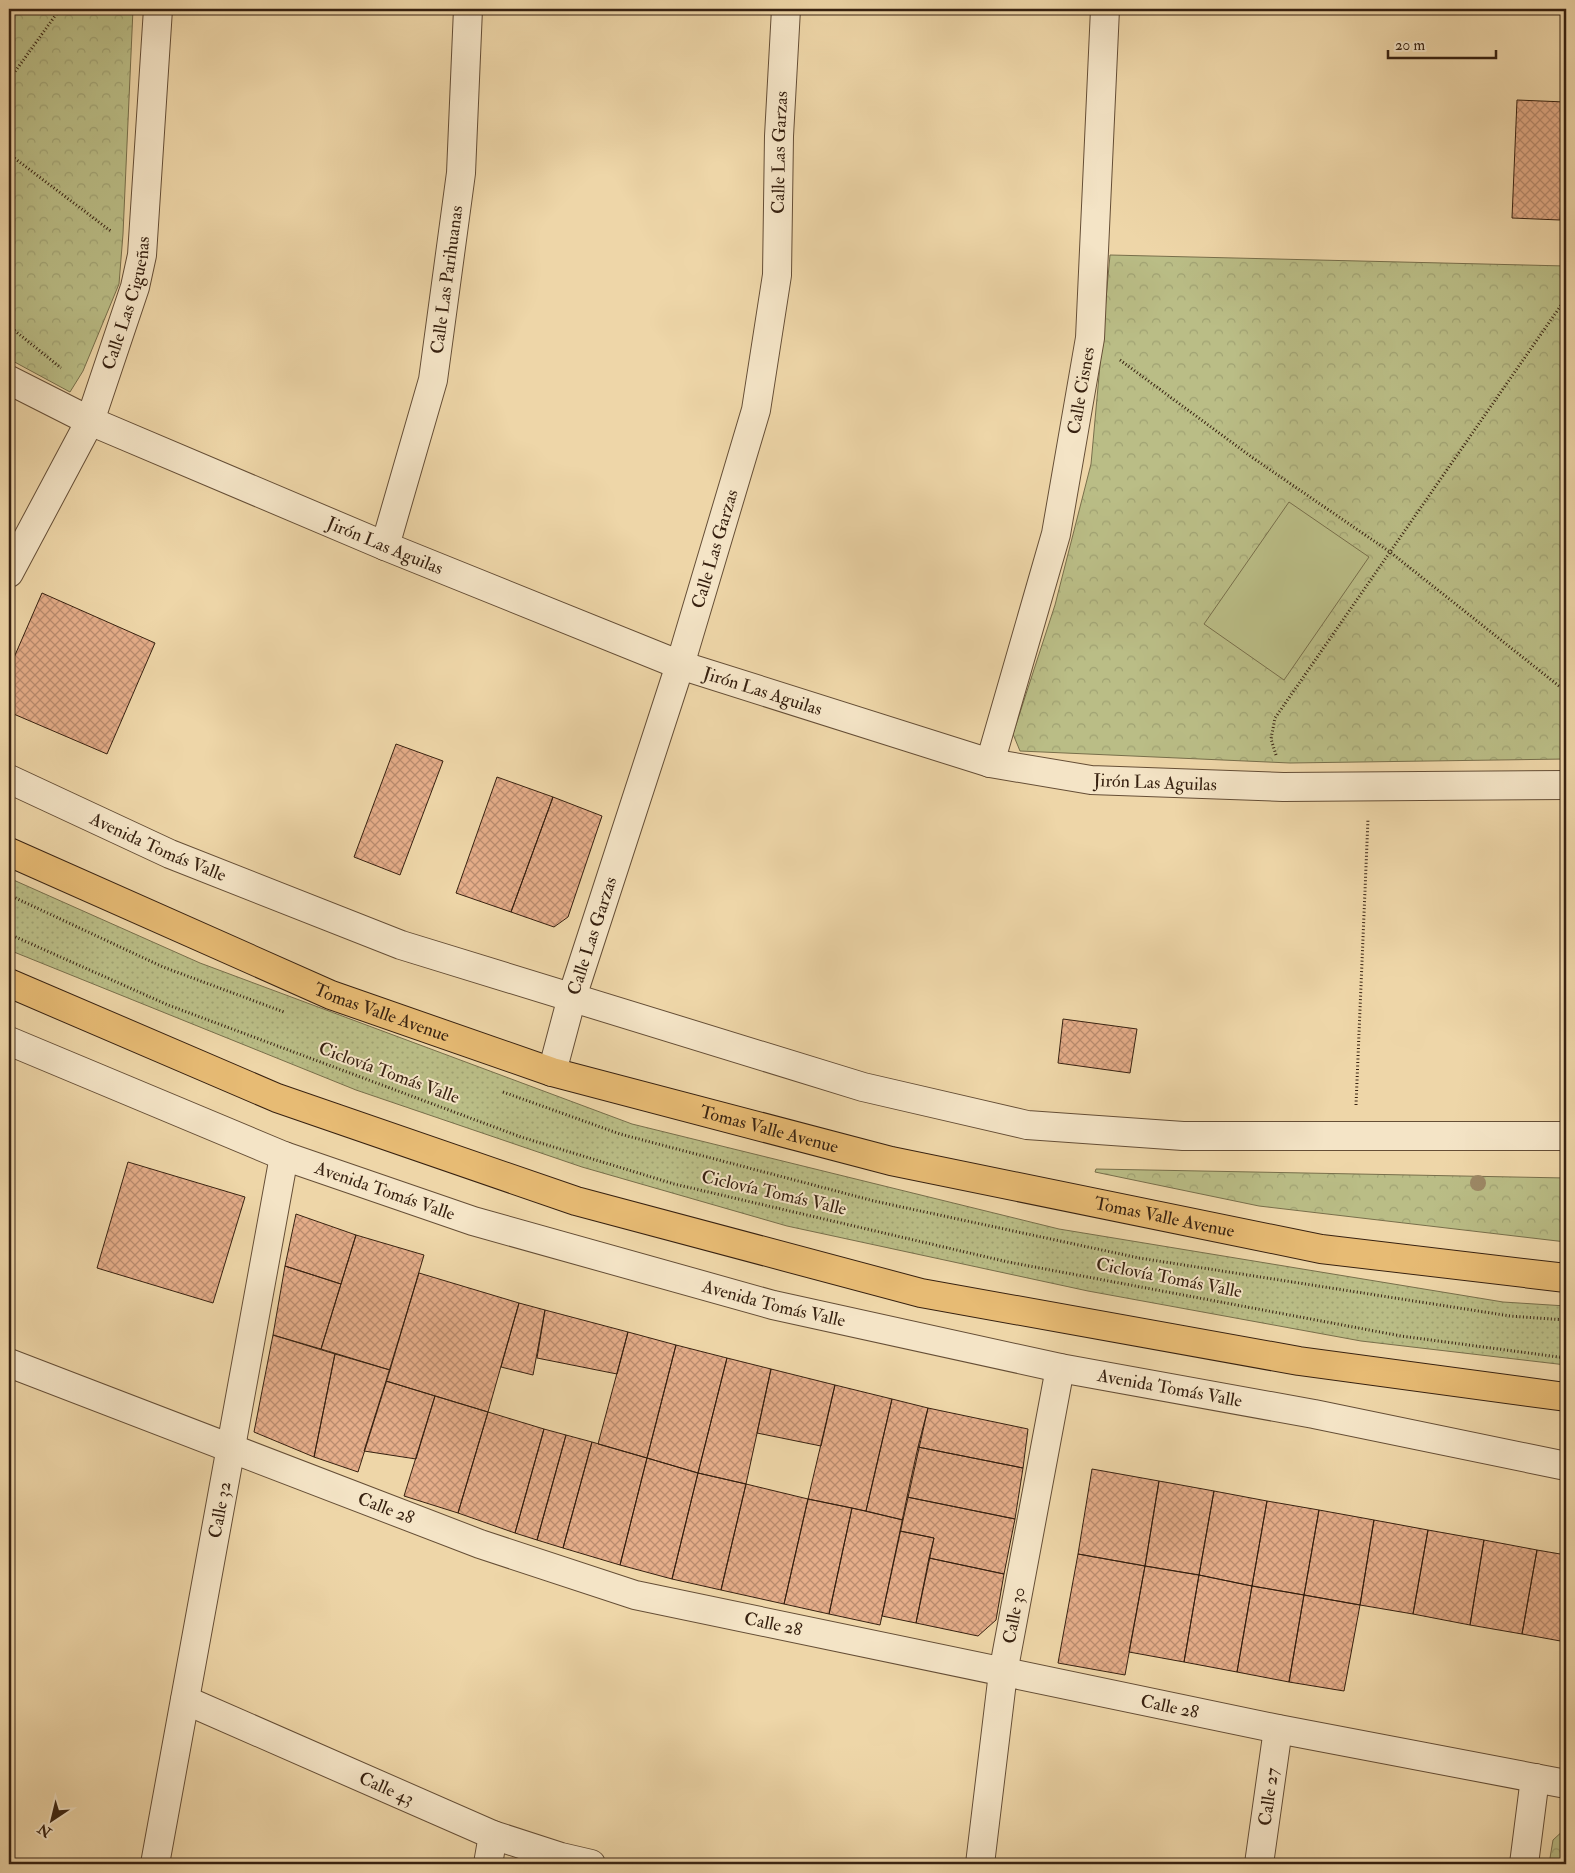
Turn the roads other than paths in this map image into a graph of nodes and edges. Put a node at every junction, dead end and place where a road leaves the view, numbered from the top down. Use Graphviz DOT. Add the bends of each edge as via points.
graph roads {
  1 [pos="158,9"];
  2 [pos="468,9"];
  3 [pos="786,9"];
  4 [pos="1105,9"];
  5 [pos="9,380"];
  6 [pos="95,409"];
  7 [pos="385,546"];
  8 [pos="9,573"];
  9 [pos="680,665"];
  10 [pos="990,763"];
  11 [pos="9,779"];
  12 [pos="1566,785"];
  13 [pos="9,852"];
  14 [pos="9,983"];
  15 [pos="572,997"];
  16 [pos="9,1042"];
  17 [pos="552,1072"];
  18 [pos="1566,1136"];
  19 [pos="284,1156"];
  20 [pos="1566,1278"];
  21 [pos="9,1363"];
  22 [pos="1060,1368"];
  23 [pos="1566,1397"];
  24 [pos="231,1450"];
  25 [pos="1566,1466"];
  26 [pos="1003,1673"];
  27 [pos="185,1700"];
  28 [pos="1278,1729"];
  29 [pos="1535,1778"];
  30 [pos="1566,1784"];
  31 [pos="493,1835"];
  32 [pos="155,1864"];
  33 [pos="488,1864"];
  34 [pos="592,1864"];
  35 [pos="980,1864"];
  36 [pos="1259,1864"];
  37 [pos="1524,1864"];
  1 -- 6 [label="street, Calle Las Cigueñas" via="142,255 136,288"];
  2 -- 7 [label="street, Calle Las Parihuanas" via="461,173 433,380"];
  3 -- 9 [label="street, Calle Las Garzas" via="779,136 777,275 756,410"];
  4 -- 10 [label="street, Calle Cisnes" via="1090,338 1056,534"];
  5 -- 6 [label="street, Jirón Las Aguilas"];
  6 -- 7 [label="street, Jirón Las Aguilas"];
  6 -- 8 [label="street, Calle Las Cigueñas"];
  7 -- 9 [label="street, Jirón Las Aguilas"];
  9 -- 10 [label="street, Jirón Las Aguilas"];
  9 -- 15 [label="street, Calle Las Garzas"];
  10 -- 12 [label="street, Jirón Las Aguilas" via="1091,780 1283,787"];
  11 -- 15 [label="street, Avenida Tomás Valle" via="170,854 401,945"];
  13 -- 17 [label="main road, Tomas Valle Avenue" via="331,995"];
  14 -- 23 [label="main road" via="277,1098 566,1198 902,1288 1298,1361"];
  15 -- 17 [label="street, Calle Las Garzas"];
  15 -- 18 [label="street, Avenida Tomás Valle" via="863,1087 1027,1125 1183,1136"];
  16 -- 19 [label="street, Avenida Tomás Valle"];
  17 -- 20 [label="main road, Tomas Valle Avenue" via="891,1161 1321,1249"];
  19 -- 22 [label="street, Avenida Tomás Valle" via="473,1221 773,1305"];
  19 -- 24 [label="street, Calle 32"];
  21 -- 24 [label="street, Calle 28"];
  22 -- 25 [label="street, Avenida Tomás Valle"];
  22 -- 26 [label="street, Calle 30"];
  24 -- 26 [label="street, Calle 28" via="480,1544 635,1596"];
  24 -- 27 [label="street, Calle 32"];
  26 -- 28 [label="street, Calle 28"];
  26 -- 35 [label="street, Calle 30"];
  27 -- 31 [label="street, Calle 43"];
  27 -- 32 [label="street, Calle 32"];
  28 -- 29 [label="street, Calle 28"];
  28 -- 36 [label="street, Calle 27"];
  29 -- 30 [label="street, Calle 28"];
  29 -- 37 [label="street"];
  31 -- 33 [label="street"];
  31 -- 34 [label="street, Calle 43"];
}
